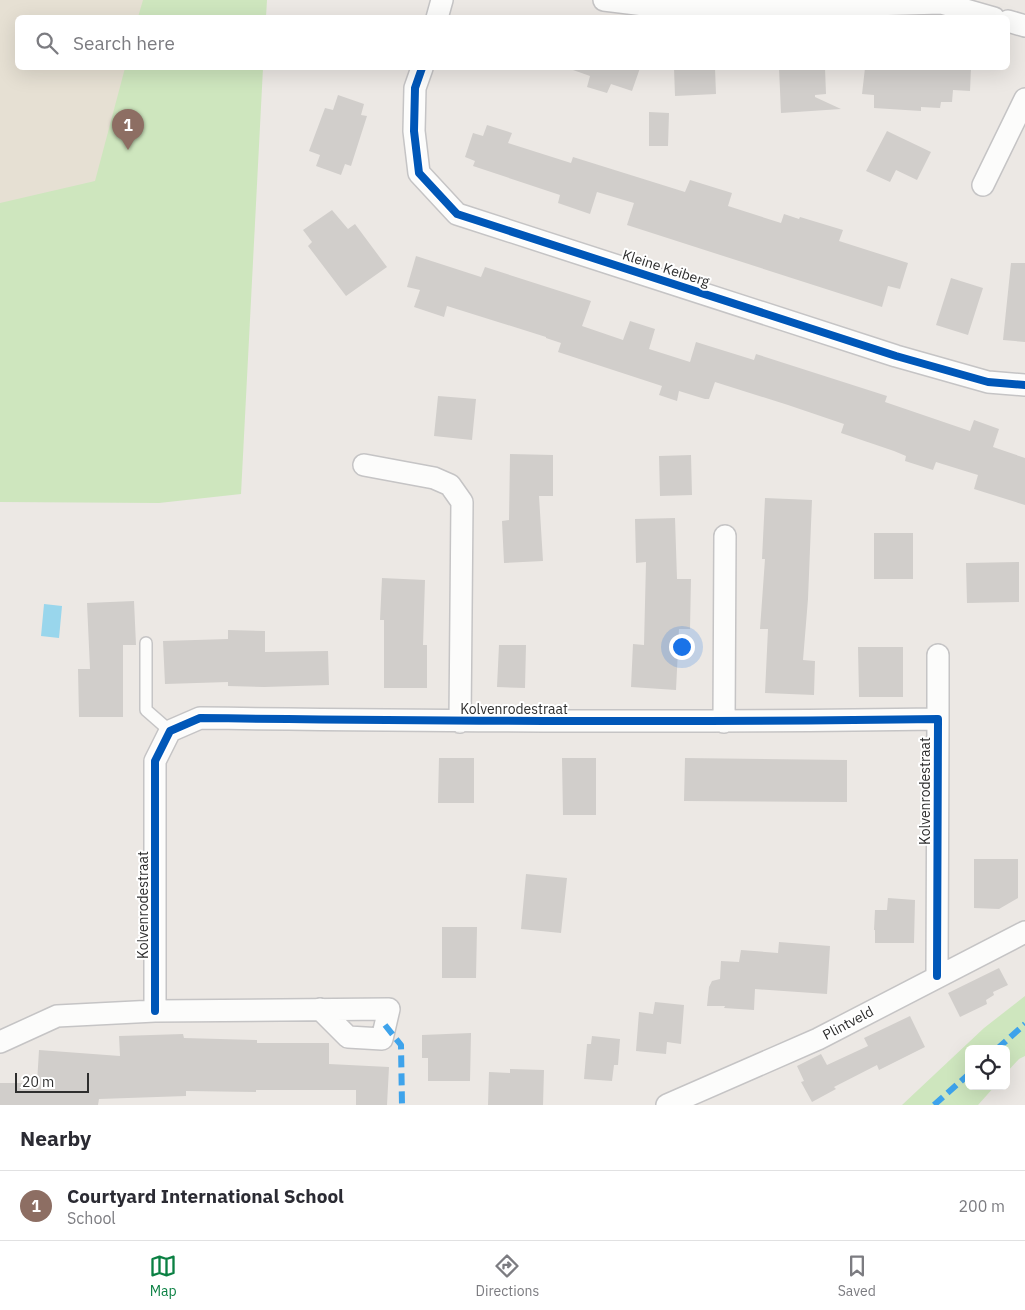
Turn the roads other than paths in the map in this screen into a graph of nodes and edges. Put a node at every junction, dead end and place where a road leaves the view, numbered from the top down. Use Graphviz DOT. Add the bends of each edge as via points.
graph roads {
  1 [pos="442,0"];
  2 [pos="605,0"];
  3 [pos="438,15"];
  4 [pos="983,15"];
  5 [pos="1010,22"];
  6 [pos="1025,26"];
  7 [pos="421,70"];
  8 [pos="1025,99"];
  9 [pos="983,185"];
  10 [pos="1025,385"];
  11 [pos="364,465"];
  12 [pos="725,536"];
  13 [pos="146,643"];
  14 [pos="938,655"];
  15 [pos="938,719"];
  16 [pos="460,722"];
  17 [pos="724,722"];
  18 [pos="170,731"];
  19 [pos="1025,932"];
  20 [pos="937,976"];
  21 [pos="320,1009"];
  22 [pos="155,1010"];
  23 [pos="0,1042"];
  24 [pos="667,1105"];
  1 -- 3 [label="street"];
  2 -- 4 [label="street" via="685,10 941,3"];
  5 -- 6 [label="street"];
  7 -- 10 [label="street, Kleine Keiberg" via="415,88 414,131 419,173 456,214 896,356 988,382"];
  8 -- 9 [label="street"];
  11 -- 16 [label="street, Kolvenrodestraat" via="434,478 450,485 462,502"];
  12 -- 17 [label="street"];
  13 -- 18 [label="lane" via="146,710"];
  14 -- 15 [label="street, Kolvenrodestraat"];
  15 -- 17 [label="street, Kolvenrodestraat"];
  15 -- 20 [label="street, Kolvenrodestraat"];
  16 -- 17 [label="street, Kolvenrodestraat"];
  16 -- 18 [label="street, Kolvenrodestraat" via="200,718"];
  18 -- 22 [label="street, Kolvenrodestraat" via="156,761"];
  19 -- 20 [label="street, Plintveld"];
  20 -- 24 [label="street, Plintveld" via="818,1038"];
  21 -- 22 [label="street"];
  22 -- 23 [label="street" via="58,1016"];
}
